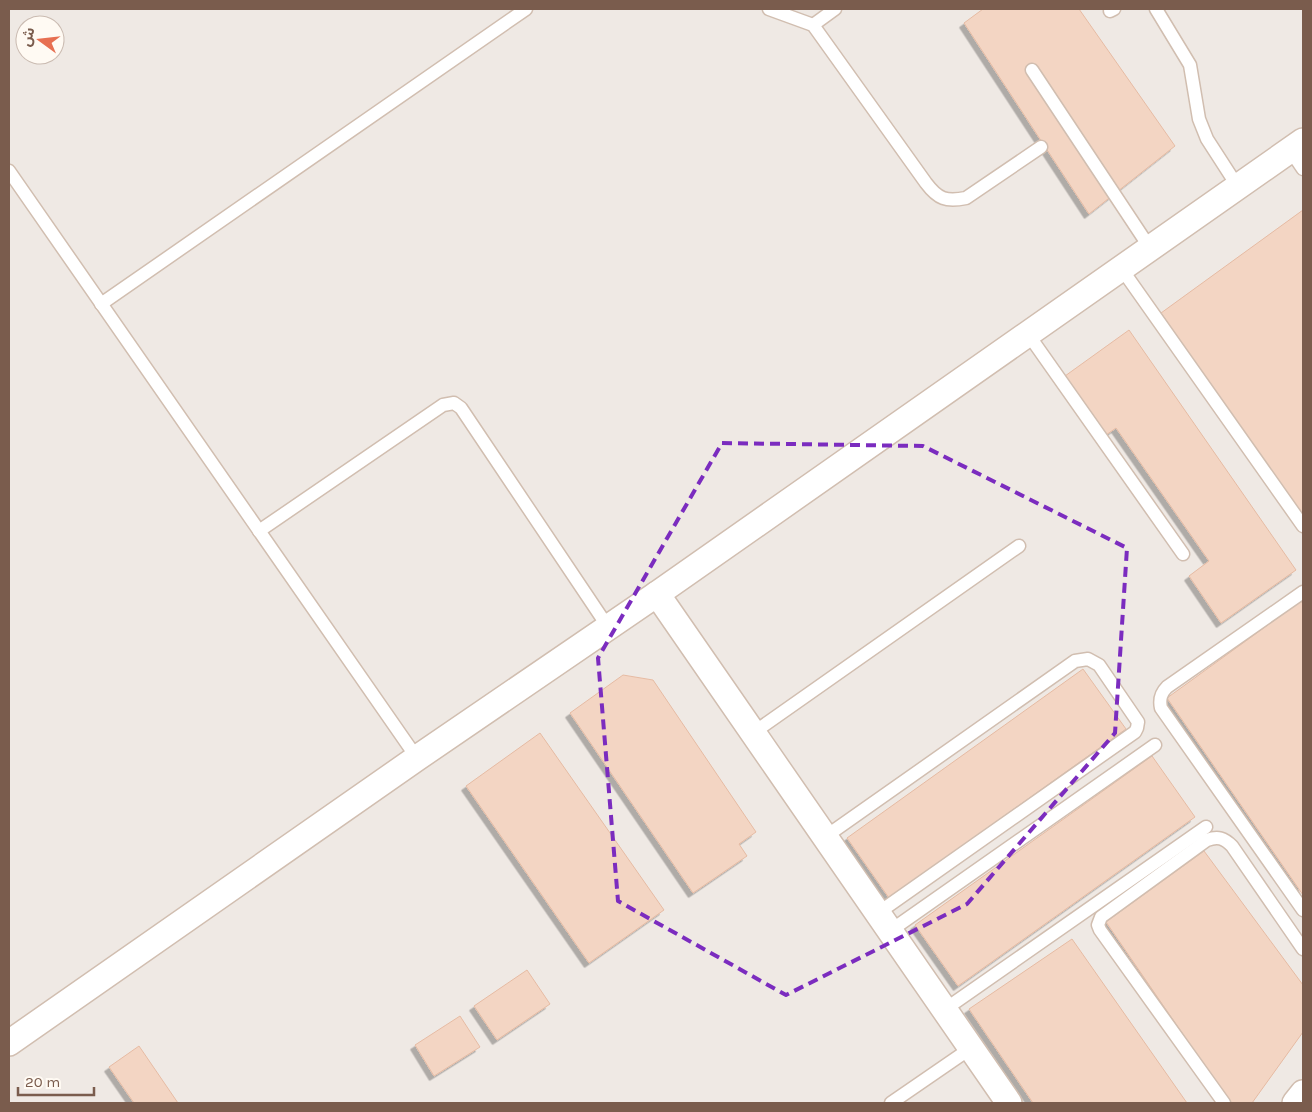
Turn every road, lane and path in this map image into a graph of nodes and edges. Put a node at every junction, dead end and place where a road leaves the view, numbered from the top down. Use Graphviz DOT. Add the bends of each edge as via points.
graph roads {
  1 [pos="526,9"];
  2 [pos="769,9"];
  3 [pos="835,9"];
  4 [pos="1156,9"];
  5 [pos="813,26"];
  6 [pos="1032,70"];
  7 [pos="1041,147"];
  8 [pos="1299,153"];
  9 [pos="9,171"];
  10 [pos="1238,187"];
  11 [pos="1150,248"];
  12 [pos="1121,268"];
  13 [pos="101,304"];
  14 [pos="1028,334"];
  15 [pos="1303,526"];
  16 [pos="259,531"];
  17 [pos="1020,546"];
  18 [pos="1183,554"];
  19 [pos="1303,592"];
  20 [pos="657,594"];
  21 [pos="608,627"];
  22 [pos="753,733"];
  23 [pos="1155,745"];
  24 [pos="417,758"];
  25 [pos="1206,827"];
  26 [pos="824,837"];
  27 [pos="1303,910"];
  28 [pos="884,922"];
  29 [pos="1303,949"];
  30 [pos="944,1010"];
  31 [pos="9,1043"];
  32 [pos="971,1048"];
  33 [pos="1303,1093"];
  34 [pos="891,1103"];
  35 [pos="1009,1103"];
  36 [pos="1224,1103"];
  37 [pos="1295,1103"];
  1 -- 13 [label="lane"];
  2 -- 5 [label="lane"];
  3 -- 5 [label="lane"];
  4 -- 10 [label="lane" via="1190,65 1199,118 1207,139"];
  5 -- 7 [label="lane" via="926,183 943,199 966,198"];
  6 -- 11 [label="lane"];
  8 -- 10 [label="street"];
  9 -- 13 [label="lane"];
  10 -- 11 [label="street"];
  11 -- 12 [label="street"];
  12 -- 14 [label="street"];
  12 -- 15 [label="lane"];
  13 -- 16 [label="lane"];
  14 -- 18 [label="lane"];
  14 -- 20 [label="street"];
  16 -- 21 [label="lane" via="443,405 454,403 461,408"];
  16 -- 24 [label="lane"];
  17 -- 22 [label="lane"];
  19 -- 27 [label="lane" via="1167,687 1160,702 1161,708"];
  20 -- 21 [label="street"];
  20 -- 22 [label="street"];
  21 -- 24 [label="street"];
  22 -- 26 [label="street"];
  23 -- 28 [label="lane"];
  24 -- 31 [label="street"];
  25 -- 30 [label="lane"];
  26 -- 28 [label="street"];
  26 -- 28 [label="lane" via="1075,661 1088,659 1099,665 1138,722 1135,732"];
  28 -- 30 [label="street"];
  29 -- 36 [label="lane" via="1232,846 1221,838 1207,840 1101,917 1100,930"];
  30 -- 32 [label="street"];
  32 -- 34 [label="lane"];
  32 -- 35 [label="street"];
  33 -- 37 [label="street"];
}
